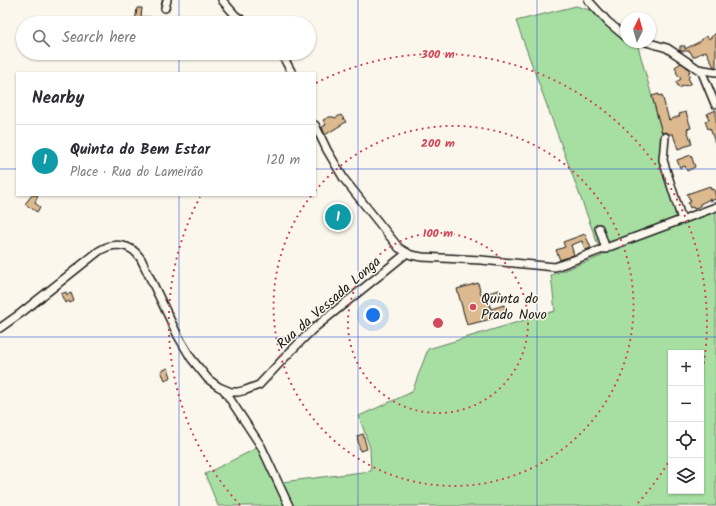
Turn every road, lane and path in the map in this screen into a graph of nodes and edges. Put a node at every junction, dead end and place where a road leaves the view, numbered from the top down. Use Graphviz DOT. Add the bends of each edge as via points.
graph roads {
  1 [pos="166,0"];
  2 [pos="222,0"];
  3 [pos="588,0"];
  4 [pos="166,8"];
  5 [pos="236,16"];
  6 [pos="620,32"];
  7 [pos="656,45"];
  8 [pos="285,60"];
  9 [pos="701,70"];
  10 [pos="291,72"];
  11 [pos="715,72"];
  12 [pos="715,104"];
  13 [pos="316,127"];
  14 [pos="666,137"];
  15 [pos="716,207"];
  16 [pos="682,220"];
  17 [pos="599,228"];
  18 [pos="606,249"];
  19 [pos="407,253"];
  20 [pos="0,328"];
  21 [pos="224,390"];
  22 [pos="289,506"];
  1 -- 4 [label="street"];
  2 -- 5 [label="street"];
  3 -- 6 [label="street"];
  7 -- 9 [label="street" via="669,49"];
  8 -- 10 [label="street"];
  9 -- 11 [label="street"];
  9 -- 12 [label="street"];
  13 -- 19 [label="street" via="344,179 399,248"];
  14 -- 16 [label="street" via="663,160"];
  15 -- 16 [label="street"];
  16 -- 18 [label="street"];
  17 -- 18 [label="street"];
  18 -- 19 [label="street" via="560,266 550,267 422,257"];
  19 -- 21 [label="street, Rua da Vessada Longa" via="313,329 259,385 238,392"];
  20 -- 21 [label="street" via="99,251 112,245 123,245 134,250 141,259 191,358 208,379"];
  21 -- 22 [label="street" via="261,446"];
}
